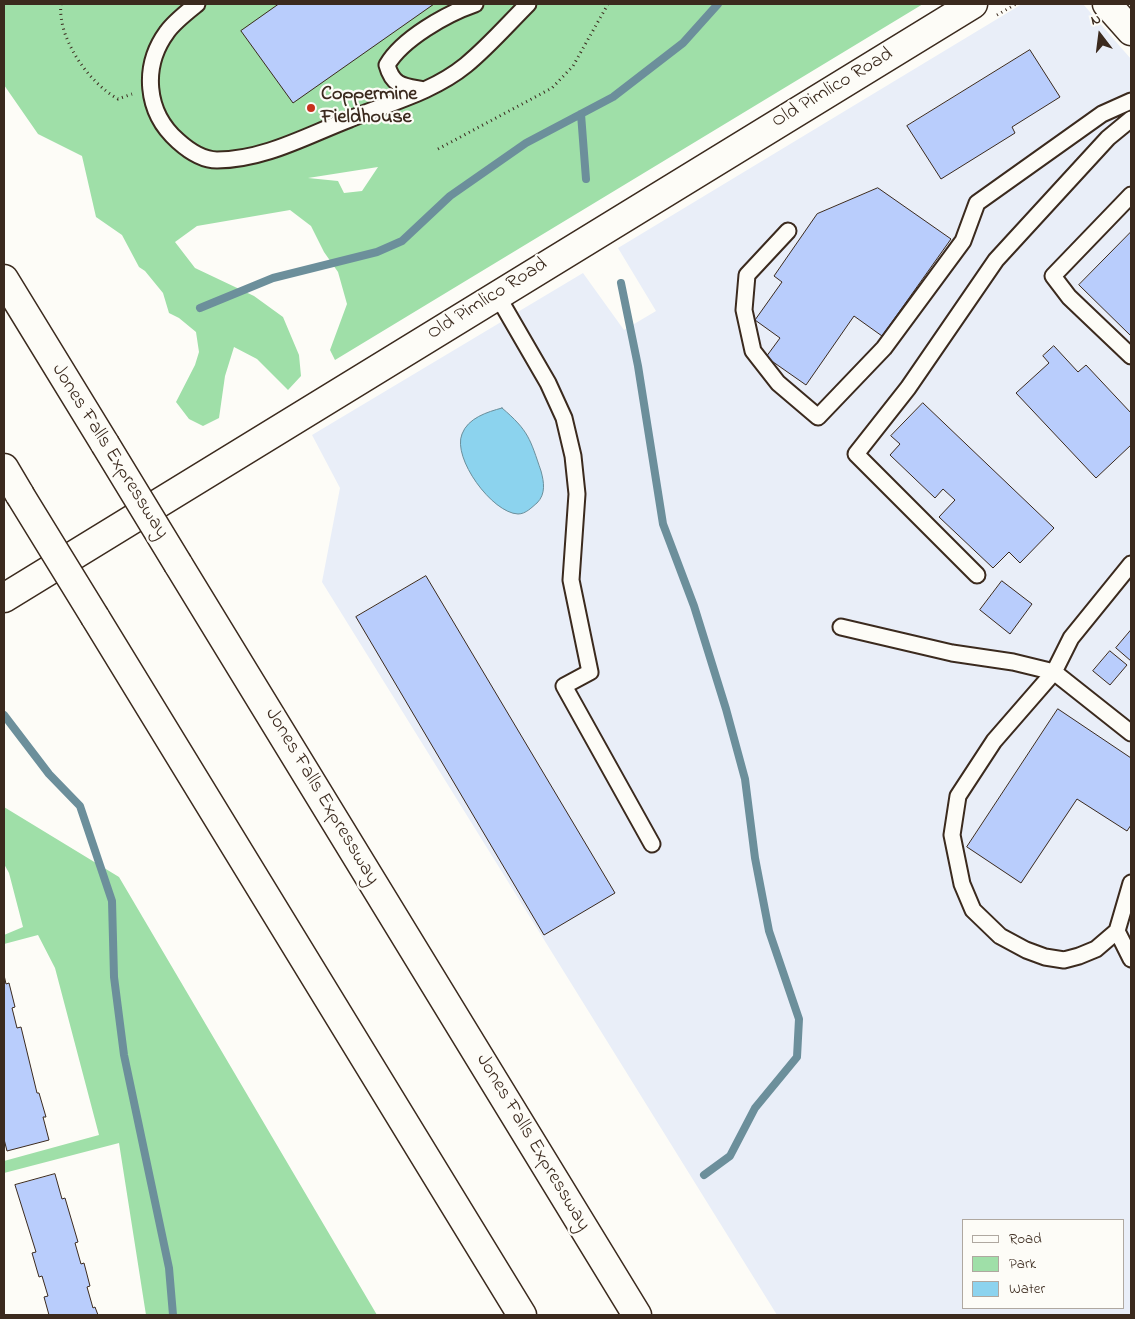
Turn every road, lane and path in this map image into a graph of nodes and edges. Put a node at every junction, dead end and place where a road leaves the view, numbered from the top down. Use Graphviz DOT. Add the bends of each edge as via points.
graph roads {
  1 [pos="61,4"];
  2 [pos="197,4"];
  3 [pos="474,4"];
  4 [pos="528,4"];
  5 [pos="608,4"];
  6 [pos="973,4"];
  7 [pos="1107,4"];
  8 [pos="1131,31"];
  9 [pos="149,87"];
  10 [pos="424,90"];
  11 [pos="1131,101"];
  12 [pos="1131,118"];
  13 [pos="438,149"];
  14 [pos="1131,195"];
  15 [pos="788,230"];
  16 [pos="4,279"];
  17 [pos="497,295"];
  18 [pos="1131,356"];
  19 [pos="4,468"];
  20 [pos="1131,564"];
  21 [pos="977,575"];
  22 [pos="4,598"];
  23 [pos="841,627"];
  24 [pos="1054,672"];
  25 [pos="1131,733"];
  26 [pos="652,844"];
  27 [pos="1131,883"];
  28 [pos="1117,931"];
  29 [pos="1131,959"];
  30 [pos="522,1315"];
  31 [pos="637,1315"];
  1 -- 9 [label="path" via="63,25 70,44 83,68 104,91 118,98"];
  2 -- 9 [label="lane" via="167,31 152,61"];
  3 -- 10 [label="lane" via="459,9 420,33 387,65 396,83"];
  4 -- 10 [label="lane" via="466,65"];
  5 -- 13 [label="path" via="572,66 552,88"];
  6 -- 17 [label="main road, Old Pimlico Road"];
  7 -- 8 [label="main road"];
  9 -- 10 [label="lane" via="156,111 170,134 191,152 215,160 244,158 284,146"];
  11 -- 15 [label="lane" via="1102,114 977,203 963,242 890,340 818,417 778,383 752,351 744,310 747,275"];
  12 -- 21 [label="lane" via="1108,138 996,260 908,388 856,454"];
  14 -- 18 [label="lane" via="1053,276 1069,297"];
  16 -- 31 [label="main road, Jones Falls Expressway, bridge"];
  17 -- 22 [label="main road, Old Pimlico Road"];
  17 -- 26 [label="lane" via="548,383 564,418 573,456 577,494 571,580 590,672 564,686"];
  19 -- 30 [label="main road, bridge"];
  20 -- 24 [label="lane" via="1071,638"];
  23 -- 24 [label="lane"];
  24 -- 25 [label="lane"];
  24 -- 28 [label="lane" via="994,741 958,796 952,835 962,884 973,910 1000,936 1045,957 1064,960 1096,949"];
  27 -- 28 [label="lane"];
  28 -- 29 [label="lane"];
}
